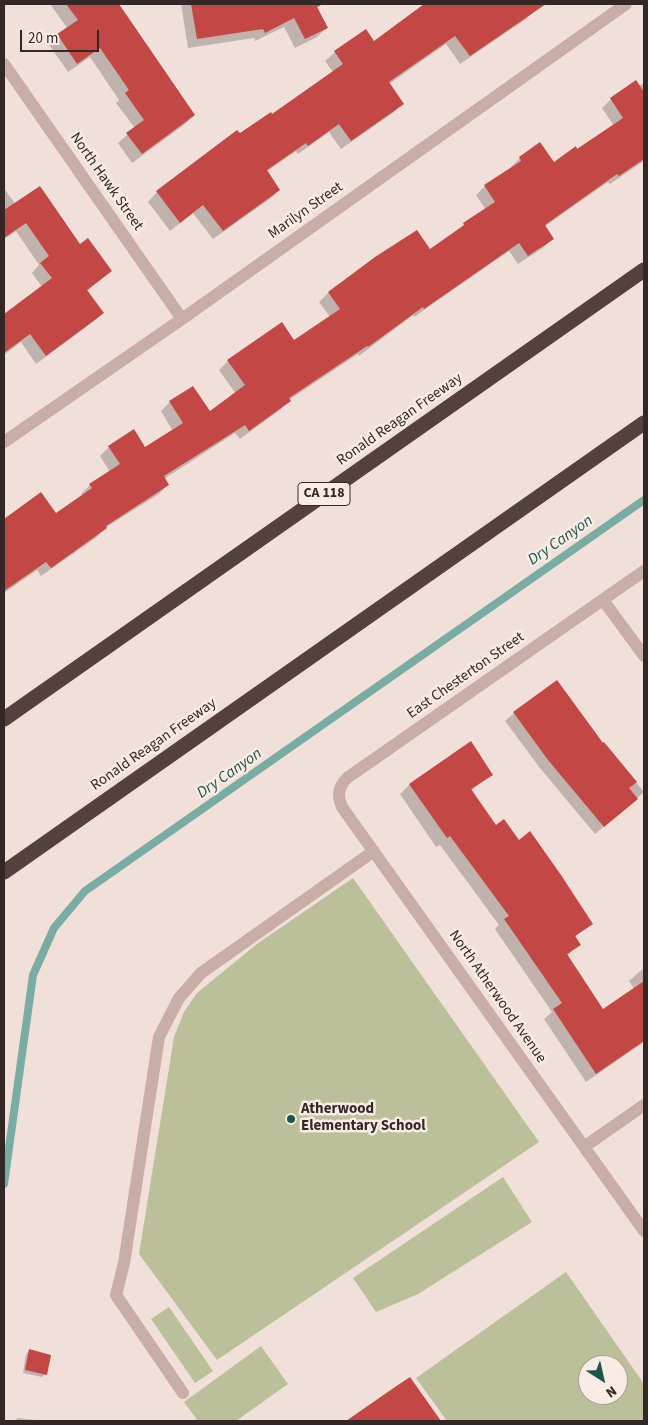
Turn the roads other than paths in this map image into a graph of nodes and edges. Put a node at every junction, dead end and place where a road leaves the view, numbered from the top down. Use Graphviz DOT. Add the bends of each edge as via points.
graph roads {
  1 [pos="626,4"];
  2 [pos="4,64"];
  3 [pos="644,270"];
  4 [pos="182,319"];
  5 [pos="644,423"];
  6 [pos="4,442"];
  7 [pos="644,571"];
  8 [pos="604,600"];
  9 [pos="644,656"];
  10 [pos="4,719"];
  11 [pos="347,778"];
  12 [pos="374,851"];
  13 [pos="4,872"];
  14 [pos="644,1105"];
  15 [pos="584,1147"];
  16 [pos="644,1232"];
  17 [pos="183,1392"];
  1 -- 4 [label="street, Marilyn Street"];
  2 -- 4 [label="street, North Hawk Street"];
  3 -- 10 [label="highway, Ronald Reagan Freeway / CA 118"];
  4 -- 6 [label="street, Marilyn Street"];
  5 -- 13 [label="highway, Ronald Reagan Freeway"];
  7 -- 8 [label="street, East Chesterton Street"];
  8 -- 9 [label="street"];
  8 -- 11 [label="street, East Chesterton Street"];
  11 -- 12 [label="street, North Atherwood Avenue" via="340,786 338,797"];
  12 -- 15 [label="street, North Atherwood Avenue"];
  12 -- 17 [label="street" via="200,973 179,998 159,1037 116,1295"];
  14 -- 15 [label="street"];
  15 -- 16 [label="street, North Atherwood Avenue"];
}
